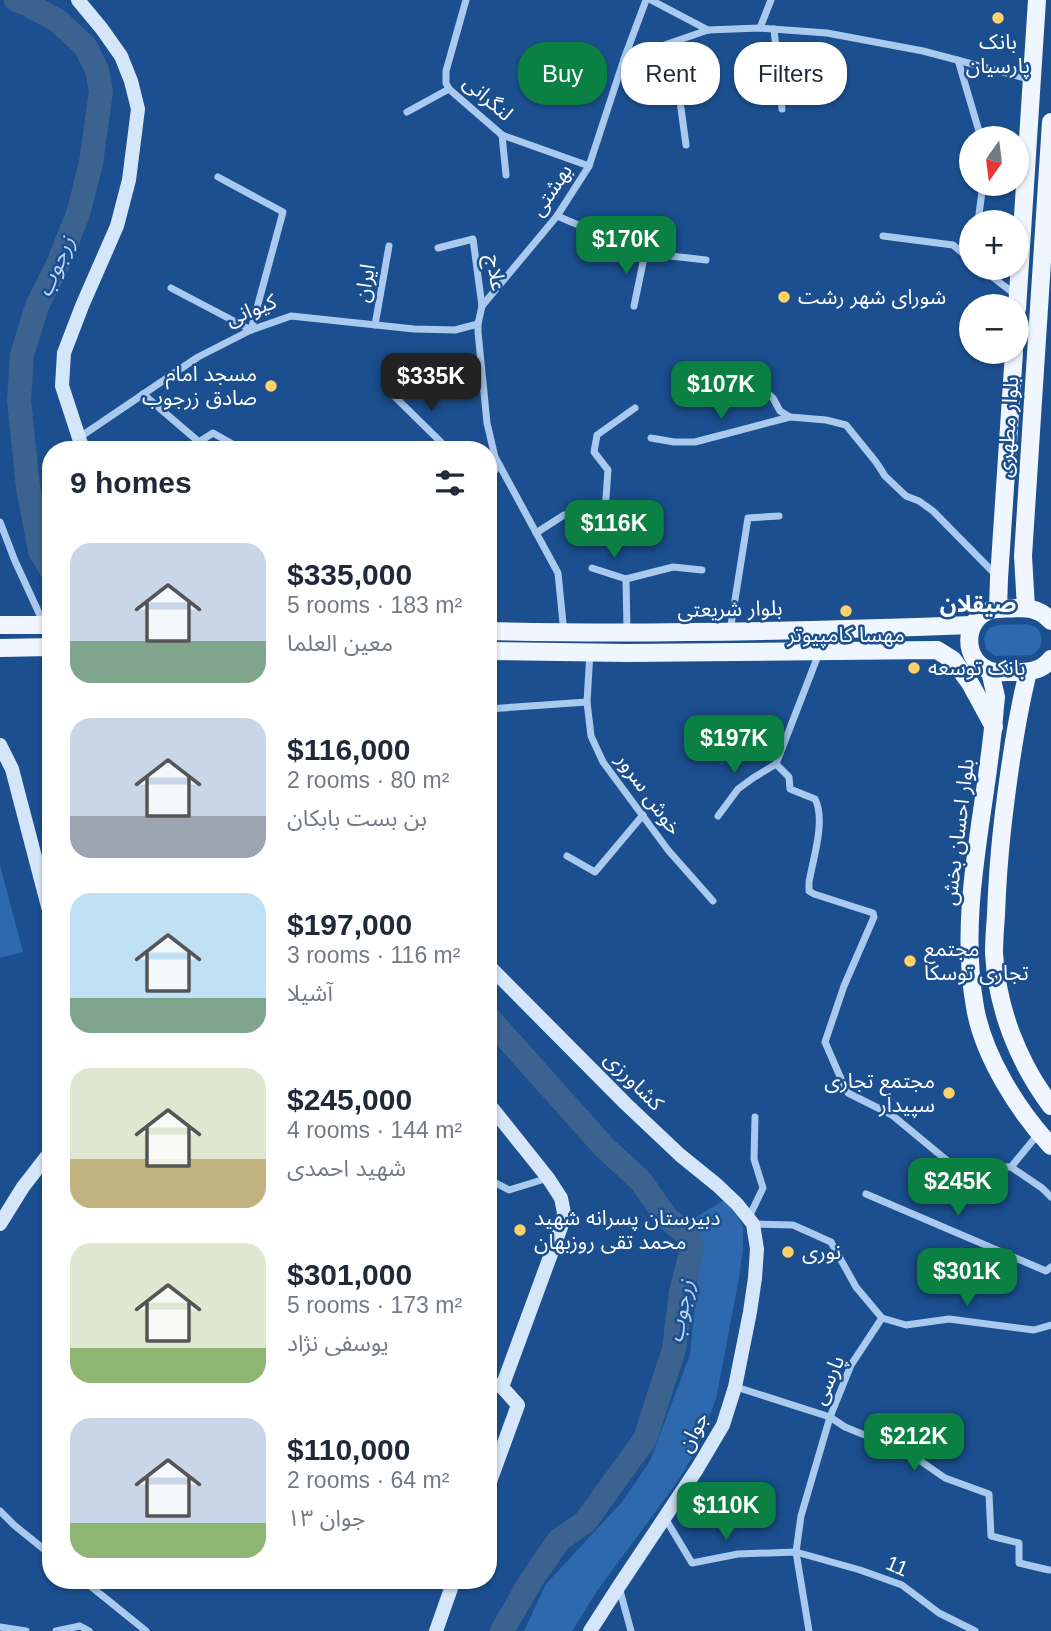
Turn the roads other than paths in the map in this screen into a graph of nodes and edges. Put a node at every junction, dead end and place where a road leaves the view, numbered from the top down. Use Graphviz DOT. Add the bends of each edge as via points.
graph roads {
  1 [pos="78,0"];
  2 [pos="466,0"];
  3 [pos="649,0"];
  4 [pos="771,0"];
  5 [pos="1035,2"];
  6 [pos="760,28"];
  7 [pos="774,29"];
  8 [pos="708,30"];
  9 [pos="631,42"];
  10 [pos="675,42"];
  11 [pos="958,60"];
  12 [pos="621,68"];
  13 [pos="1032,80"];
  14 [pos="449,89"];
  15 [pos="681,105"];
  16 [pos="782,109"];
  17 [pos="407,112"];
  18 [pos="1051,122"];
  19 [pos="977,126"];
  20 [pos="502,135"];
  21 [pos="686,145"];
  22 [pos="589,166"];
  23 [pos="506,175"];
  24 [pos="218,177"];
  25 [pos="557,216"];
  26 [pos="883,236"];
  27 [pos="389,246"];
  28 [pos="438,248"];
  29 [pos="959,250"];
  30 [pos="645,253"];
  31 [pos="706,260"];
  32 [pos="994,280"];
  33 [pos="171,288"];
  34 [pos="1009,294"];
  35 [pos="1018,294"];
  36 [pos="482,306"];
  37 [pos="634,306"];
  38 [pos="478,324"];
  39 [pos="375,325"];
  40 [pos="251,330"];
  41 [pos="1013,364"];
  42 [pos="736,372"];
  43 [pos="143,394"];
  44 [pos="394,396"];
  45 [pos="635,408"];
  46 [pos="790,417"];
  47 [pos="651,438"];
  48 [pos="80,441"];
  49 [pos="85,441"];
  50 [pos="198,441"];
  51 [pos="201,441"];
  52 [pos="227,441"];
  53 [pos="440,441"];
  54 [pos="491,441"];
  55 [pos="497,461"];
  56 [pos="499,465"];
  57 [pos="497,468"];
  58 [pos="779,516"];
  59 [pos="0,522"];
  60 [pos="536,533"];
  61 [pos="592,568"];
  62 [pos="702,570"];
  63 [pos="999,578"];
  64 [pos="626,579"];
  65 [pos="1026,608"];
  66 [pos="998,609"];
  67 [pos="42,615"];
  68 [pos="1051,621"];
  69 [pos="0,625"];
  70 [pos="42,625"];
  71 [pos="972,625"];
  72 [pos="923,627"];
  73 [pos="497,631"];
  74 [pos="730,632"];
  75 [pos="564,633"];
  76 [pos="628,633"];
  77 [pos="42,648"];
  78 [pos="2,650"];
  79 [pos="820,650"];
  80 [pos="930,650"];
  81 [pos="497,651"];
  82 [pos="590,651"];
  83 [pos="1051,659"];
  84 [pos="990,671"];
  85 [pos="1028,672"];
  86 [pos="587,702"];
  87 [pos="497,708"];
  88 [pos="994,727"];
  89 [pos="0,745"];
  90 [pos="776,764"];
  91 [pos="643,815"];
  92 [pos="718,816"];
  93 [pos="567,856"];
  94 [pos="42,873"];
  95 [pos="713,901"];
  96 [pos="497,974"];
  97 [pos="1051,1106"];
  98 [pos="497,1114"];
  99 [pos="755,1117"];
  100 [pos="1045,1139"];
  101 [pos="42,1163"];
  102 [pos="1011,1167"];
  103 [pos="548,1178"];
  104 [pos="497,1184"];
  105 [pos="866,1194"];
  106 [pos="1051,1197"];
  107 [pos="751,1221"];
  108 [pos="0,1224"];
  109 [pos="1051,1267"];
  110 [pos="882,1318"];
  111 [pos="1051,1325"];
  112 [pos="497,1380"];
  113 [pos="497,1387"];
  114 [pos="735,1387"];
  115 [pos="830,1417"];
  116 [pos="497,1462"];
  117 [pos="1,1513"];
  118 [pos="665,1518"];
  119 [pos="0,1523"];
  120 [pos="42,1548"];
  121 [pos="796,1552"];
  122 [pos="1049,1570"];
  123 [pos="618,1586"];
  124 [pos="94,1589"];
  125 [pos="451,1589"];
  126 [pos="0,1628"];
  127 [pos="26,1631"];
  128 [pos="57,1631"];
  129 [pos="89,1631"];
  130 [pos="146,1631"];
  131 [pos="436,1631"];
  132 [pos="590,1631"];
  133 [pos="631,1631"];
  134 [pos="809,1631"];
  135 [pos="975,1631"];
  1 -- 48 [label="main road" via="121,56 138,109 129,180 117,226 64,353 62,386"];
  2 -- 14 [label="street, لنگرانی" via="446,71"];
  3 -- 8 [label="street"];
  3 -- 9 [label="street, بهشتی"];
  4 -- 6 [label="street"];
  5 -- 13 [label="main road"];
  6 -- 7 [label="street"];
  6 -- 8 [label="street"];
  7 -- 11 [label="street" via="827,33"];
  7 -- 16 [label="street"];
  8 -- 10 [label="street"];
  11 -- 13 [label="street"];
  11 -- 19 [label="street"];
  12 -- 22 [label="street, بهشتی"];
  13 -- 35 [label="main road"];
  14 -- 17 [label="street"];
  14 -- 20 [label="street, لنگرانی"];
  15 -- 21 [label="street"];
  18 -- 65 [label="main road, بلوار مطهری" via="1023,556"];
  20 -- 22 [label="street, لنگرانی"];
  20 -- 23 [label="street"];
  22 -- 25 [label="street, بهشتی"];
  24 -- 40 [label="street" via="283,212"];
  25 -- 30 [label="street"];
  25 -- 36 [label="street, بهشتی"];
  26 -- 29 [label="street" via="953,245"];
  27 -- 39 [label="street, ایران"];
  28 -- 36 [label="street, علاج" via="474,239"];
  30 -- 31 [label="street"];
  30 -- 37 [label="street"];
  32 -- 34 [label="street"];
  33 -- 40 [label="street"];
  36 -- 38 [label="street, بهشتی"];
  38 -- 39 [label="street, کیوانی" via="455,330"];
  38 -- 54 [label="street, بهشتی"];
  39 -- 40 [label="street, کیوانی" via="291,316"];
  40 -- 43 [label="street, کیوانی" via="198,357"];
  41 -- 63 [label="main road, بلوار مطهری"];
  42 -- 46 [label="street" via="761,387"];
  43 -- 49 [label="street, کیوانی"];
  43 -- 50 [label="street"];
  44 -- 53 [label="street"];
  45 -- 60 [label="street" via="597,435 594,452 608,470 605,512 564,515"];
  46 -- 47 [label="street" via="695,442"];
  46 -- 63 [label="street" via="846,425 885,476 906,496 933,511"];
  51 -- 52 [label="street" via="213,433"];
  55 -- 56 [label="street, بهشتی"];
  56 -- 57 [label="street"];
  56 -- 60 [label="street, بهشتی"];
  58 -- 74 [label="street" via="748,518"];
  59 -- 67 [label="street"];
  60 -- 75 [label="street, بهشتی" via="558,573"];
  61 -- 64 [label="street"];
  62 -- 64 [label="street" via="673,568"];
  63 -- 66 [label="main road, بلوار مطهری"];
  64 -- 76 [label="street"];
  65 -- 66 [label="main road"];
  65 -- 68 [label="main road"];
  66 -- 71 [label="main road" via="988,611"];
  69 -- 70 [label="main road"];
  71 -- 72 [label="main road, بلوار شریعتی"];
  71 -- 84 [label="main road" via="969,647 980,666"];
  72 -- 74 [label="main road, بلوار شریعتی"];
  72 -- 80 [label="main road" via="933,639"];
  73 -- 75 [label="main road, بلوار شریعتی"];
  74 -- 76 [label="main road, بلوار شریعتی"];
  75 -- 76 [label="main road, بلوار شریعتی"];
  77 -- 78 [label="main road"];
  79 -- 80 [label="main road, بلوار شریعتی"];
  79 -- 82 [label="main road, بلوار شریعتی"];
  79 -- 90 [label="street"];
  80 -- 88 [label="main road" via="953,660"];
  81 -- 82 [label="main road, بلوار شریعتی"];
  82 -- 86 [label="street, خوش سرور"];
  83 -- 85 [label="main road"];
  84 -- 85 [label="main road"];
  84 -- 88 [label="main road, بلوار احسان بخش" via="996,697"];
  85 -- 97 [label="main road, بلوار احسان بخش" via="1005,802 994,952 999,988 1021,1060"];
  86 -- 87 [label="street"];
  86 -- 91 [label="street, خوش سرور" via="591,736 603,762"];
  88 -- 100 [label="main road, بلوار احسان بخش" via="970,907 970,974 975,1010 992,1058"];
  89 -- 94 [label="main road" via="12,769"];
  90 -- 92 [label="street" via="738,789"];
  90 -- 102 [label="street" via="789,777 790,789 817,803 820,825 810,891 874,917 825,1042 845,1088 892,1115 950,1163"];
  91 -- 93 [label="street" via="595,872"];
  91 -- 95 [label="street, خوش سرور"];
  96 -- 107 [label="main road, کشاورزی"];
  98 -- 103 [label="main road"];
  99 -- 107 [label="street" via="754,1159 763,1188"];
  100 -- 102 [label="street"];
  101 -- 108 [label="main road"];
  102 -- 106 [label="street"];
  103 -- 104 [label="street" via="509,1190"];
  103 -- 112 [label="main road" via="561,1198 561,1227"];
  105 -- 109 [label="street" via="1046,1271"];
  107 -- 110 [label="street" via="793,1225 831,1242 856,1287"];
  107 -- 114 [label="main road, جوان" via="757,1249 755,1278"];
  110 -- 111 [label="street" via="906,1325 949,1320 1034,1330"];
  110 -- 115 [label="street, پارسی" via="851,1365"];
  113 -- 116 [label="main road" via="518,1405"];
  114 -- 115 [label="street"];
  114 -- 118 [label="main road, جوان" via="723,1425"];
  115 -- 121 [label="street, پارسی" via="801,1516"];
  115 -- 122 [label="street" via="909,1453 945,1478 989,1494 991,1536 1019,1543 1019,1563"];
  117 -- 119 [label="street"];
  117 -- 120 [label="street"];
  118 -- 121 [label="street, 11" via="692,1563 737,1554"];
  118 -- 123 [label="main road, جوان"];
  121 -- 134 [label="street, پارسی"];
  121 -- 135 [label="street, 11" via="902,1585 939,1613"];
  123 -- 132 [label="main road, جوان"];
  123 -- 133 [label="street"];
  124 -- 130 [label="street"];
  125 -- 131 [label="main road"];
  126 -- 127 [label="street"];
  128 -- 129 [label="street" via="80,1626"];
}
